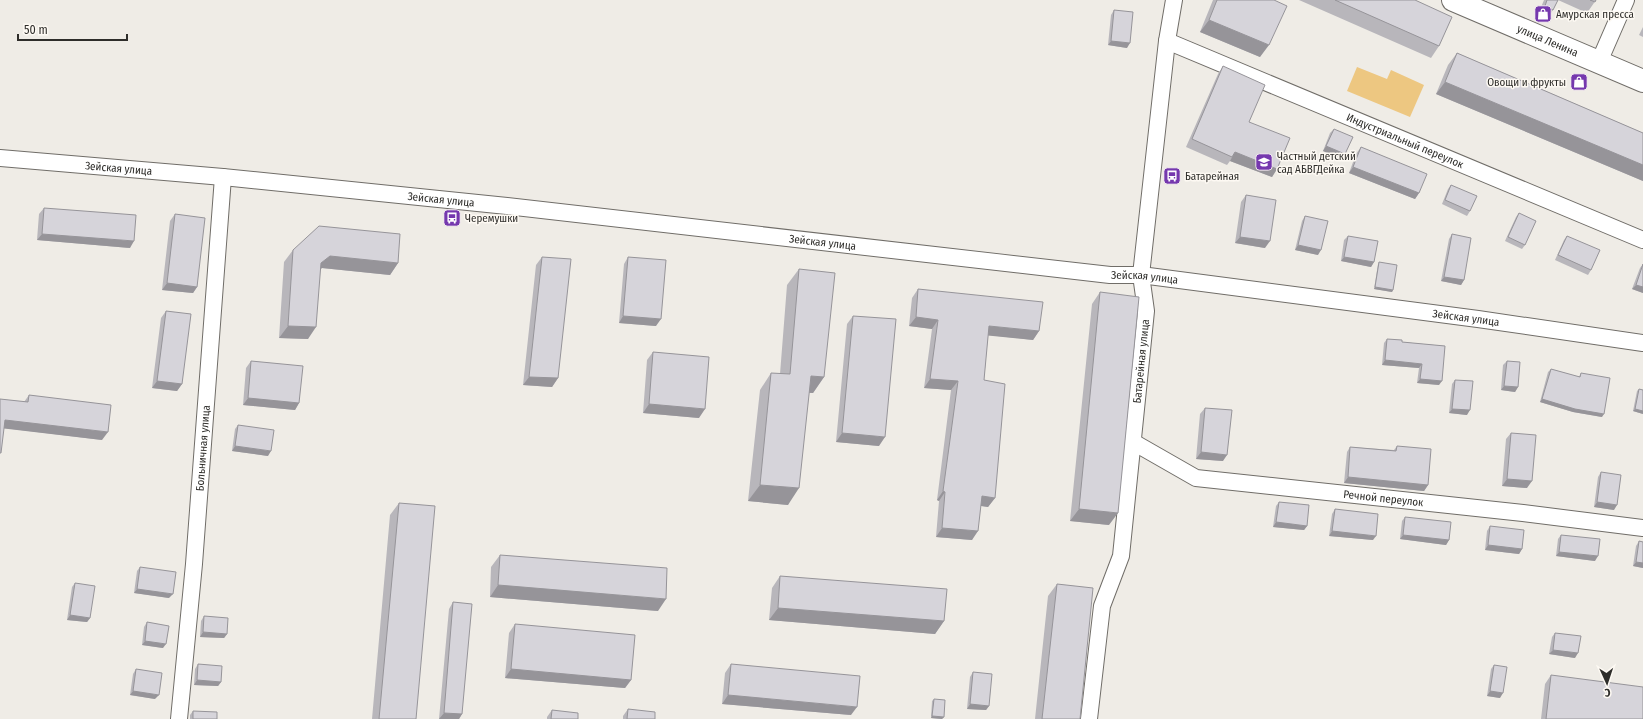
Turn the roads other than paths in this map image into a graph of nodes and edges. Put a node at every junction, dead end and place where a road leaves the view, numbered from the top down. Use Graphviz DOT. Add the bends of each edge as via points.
graph roads {
  1 [pos="1174,0"];
  2 [pos="1452,0"];
  3 [pos="1626,0"];
  4 [pos="1167,42"];
  5 [pos="1599,62"];
  6 [pos="1643,81"];
  7 [pos="0,158"];
  8 [pos="224,177"];
  9 [pos="1643,240"];
  10 [pos="1141,276"];
  11 [pos="1643,343"];
  12 [pos="1133,442"];
  13 [pos="1643,528"];
  14 [pos="179,719"];
  15 [pos="1089,719"];
  1 -- 4 [label="street, Батарейная улица"];
  2 -- 5 [label="main road, улица Ленина"];
  3 -- 5 [label="street"];
  4 -- 9 [label="street, Индустриальный переулок"];
  4 -- 10 [label="street, Батарейная улица"];
  5 -- 6 [label="main road, улица Ленина"];
  7 -- 8 [label="street, Зейская улица"];
  8 -- 10 [label="street, Зейская улица" via="507,206 1110,275"];
  8 -- 14 [label="street, Больничная улица" via="194,564"];
  10 -- 11 [label="street, Зейская улица" via="1486,320"];
  10 -- 12 [label="street, Батарейная улица" via="1146,311"];
  12 -- 13 [label="street, Речной переулок" via="1196,478 1522,512"];
  12 -- 15 [label="street, Батарейная улица" via="1121,556 1102,606"];
}
